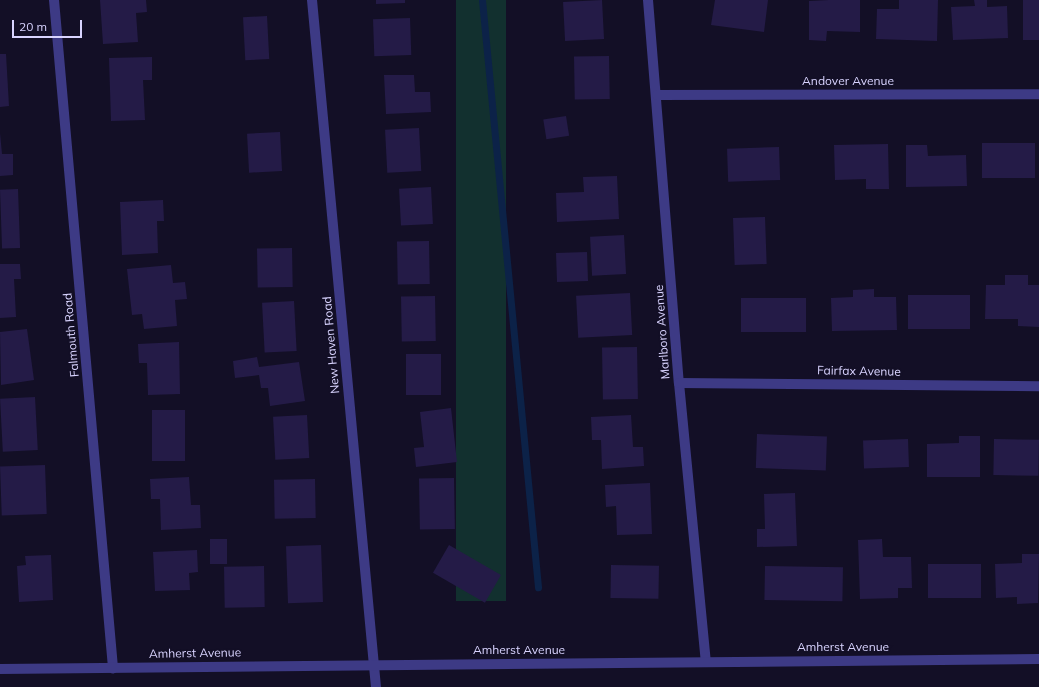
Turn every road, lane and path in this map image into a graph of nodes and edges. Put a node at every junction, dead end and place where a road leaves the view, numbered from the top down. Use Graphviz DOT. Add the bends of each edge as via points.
graph roads {
  1 [pos="54,0"];
  2 [pos="312,0"];
  3 [pos="648,0"];
  4 [pos="1039,94"];
  5 [pos="657,95"];
  6 [pos="679,383"];
  7 [pos="1039,386"];
  8 [pos="1039,659"];
  9 [pos="706,661"];
  10 [pos="374,664"];
  11 [pos="113,668"];
  12 [pos="0,669"];
  13 [pos="376,687"];
  1 -- 11 [label="street, Falmouth Road"];
  2 -- 10 [label="street, New Haven Road"];
  3 -- 5 [label="street, Marlboro Avenue"];
  4 -- 5 [label="street, Andover Avenue"];
  5 -- 6 [label="street, Marlboro Avenue"];
  6 -- 7 [label="street, Fairfax Avenue"];
  6 -- 9 [label="street, Marlboro Avenue"];
  8 -- 9 [label="street, Amherst Avenue"];
  9 -- 10 [label="street, Amherst Avenue"];
  10 -- 11 [label="street, Amherst Avenue"];
  10 -- 13 [label="street, New Haven Road"];
  11 -- 12 [label="street, Amherst Avenue"];
}
